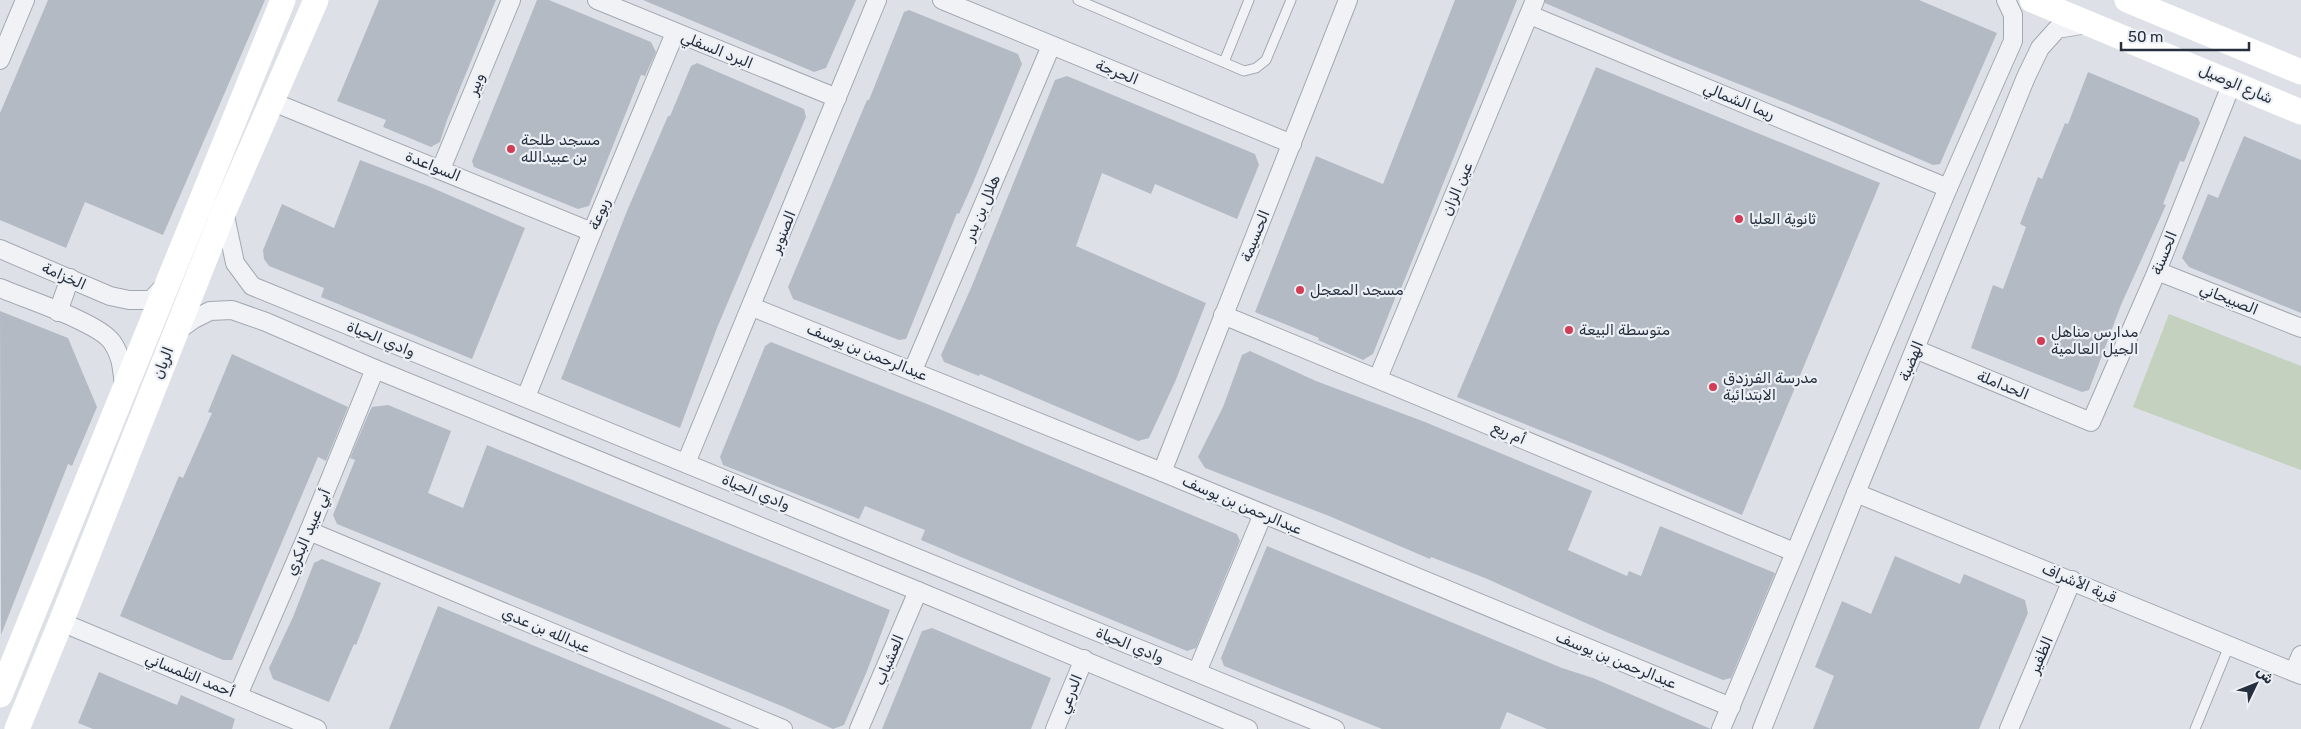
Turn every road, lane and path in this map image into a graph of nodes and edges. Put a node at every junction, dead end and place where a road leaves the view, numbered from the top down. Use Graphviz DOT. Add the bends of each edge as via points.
graph roads {
  1 [pos="25,0"];
  2 [pos="284,0"];
  3 [pos="316,0"];
  4 [pos="511,0"];
  5 [pos="597,0"];
  6 [pos="877,0"];
  7 [pos="942,0"];
  8 [pos="1078,0"];
  9 [pos="1249,0"];
  10 [pos="1291,0"];
  11 [pos="1348,0"];
  12 [pos="2006,0"];
  13 [pos="2032,0"];
  14 [pos="2127,0"];
  15 [pos="1533,7"];
  16 [pos="2089,23"];
  17 [pos="675,32"];
  18 [pos="1051,46"];
  19 [pos="0,60"];
  20 [pos="1224,62"];
  21 [pos="2301,72"];
  22 [pos="2232,83"];
  23 [pos="837,98"];
  24 [pos="273,102"];
  25 [pos="1986,104"];
  26 [pos="2301,112"];
  27 [pos="2011,115"];
  28 [pos="1292,144"];
  29 [pos="441,169"];
  30 [pos="1948,188"];
  31 [pos="224,211"];
  32 [pos="592,232"];
  33 [pos="0,248"];
  34 [pos="2157,271"];
  35 [pos="70,278"];
  36 [pos="170,280"];
  37 [pos="0,288"];
  38 [pos="298,306"];
  39 [pos="752,307"];
  40 [pos="58,312"];
  41 [pos="1223,315"];
  42 [pos="2301,328"];
  43 [pos="289,331"];
  44 [pos="174,334"];
  45 [pos="1915,349"];
  46 [pos="375,368"];
  47 [pos="913,370"];
  48 [pos="1378,378"];
  49 [pos="125,390"];
  50 [pos="526,397"];
  51 [pos="2091,422"];
  52 [pos="686,463"];
  53 [pos="1162,472"];
  54 [pos="1856,492"];
  55 [pos="1263,514"];
  56 [pos="309,531"];
  57 [pos="1794,552"];
  58 [pos="2072,580"];
  59 [pos="918,591"];
  60 [pos="61,622"];
  61 [pos="2229,646"];
  62 [pos="2301,655"];
  63 [pos="1084,659"];
  64 [pos="1197,672"];
  65 [pos="2298,673"];
  66 [pos="0,695"];
  67 [pos="238,695"];
  68 [pos="1192,705"];
  69 [pos="1731,707"];
  70 [pos="17,729"];
  71 [pos="317,729"];
  72 [pos="783,729"];
  73 [pos="859,729"];
  74 [pos="1056,729"];
  75 [pos="1225,729"];
  76 [pos="1248,729"];
  77 [pos="1335,729"];
  78 [pos="1721,729"];
  79 [pos="1762,729"];
  80 [pos="2009,729"];
  81 [pos="2195,729"];
  1 -- 19 [label="street"];
  2 -- 36 [label="street, الريان"];
  3 -- 24 [label="street, الريان"];
  4 -- 29 [label="street, وبير"];
  5 -- 17 [label="street, البرد السفلي"];
  6 -- 23 [label="street, الصنوبر"];
  7 -- 18 [label="street, الحرجة"];
  8 -- 20 [label="lane"];
  9 -- 20 [label="lane"];
  10 -- 20 [label="lane" via="1266,60 1256,68 1244,70"];
  11 -- 28 [label="street, الحسيمة"];
  12 -- 25 [label="street" via="2014,15 2013,41"];
  13 -- 16 [label="street, شارع الوصيل"];
  14 -- 21 [label="street"];
  15 -- 30 [label="street, ريما الشمالي"];
  15 -- 48 [label="street, عين الزان"];
  16 -- 22 [label="street, شارع الوصيل"];
  16 -- 27 [label="street, الهضبة" via="2057,29 2040,48"];
  17 -- 23 [label="street, البرد السفلي"];
  17 -- 32 [label="street, ربوعة"];
  18 -- 28 [label="street, الحرجة"];
  18 -- 47 [label="street, هلال بن بدر"];
  22 -- 26 [label="street, شارع الوصيل"];
  22 -- 34 [label="street, الحسنة"];
  23 -- 39 [label="street, الصنوبر"];
  24 -- 29 [label="street, السواعدة"];
  24 -- 31 [label="street, الريان"];
  25 -- 27 [label="street"];
  25 -- 30 [label="street"];
  27 -- 45 [label="street, الهضبة"];
  28 -- 41 [label="street, الحسيمة"];
  29 -- 32 [label="street, السواعدة"];
  30 -- 57 [label="street"];
  31 -- 38 [label="street, وادي الحياة" via="235,263 252,286"];
  31 -- 44 [label="street, الريان"];
  32 -- 50 [label="street, ربوعة"];
  33 -- 35 [label="street, الخزامة"];
  34 -- 42 [label="street, الصبيحاني"];
  34 -- 51 [label="street, الحسنة"];
  35 -- 36 [label="street, الخزامة" via="110,296 129,300 151,300"];
  35 -- 40 [label="street"];
  36 -- 49 [label="street, الريان"];
  37 -- 40 [label="street"];
  38 -- 43 [label="street"];
  38 -- 50 [label="street, وادي الحياة"];
  39 -- 47 [label="street, عبدالرحمن بن يوسف"];
  39 -- 52 [label="street, الصنوبر"];
  40 -- 49 [label="street" via="94,328 111,340 121,357"];
  41 -- 48 [label="street, أم ريع"];
  41 -- 53 [label="street, الحسيمة"];
  43 -- 44 [label="street, وادي الحياة" via="232,310 210,312"];
  43 -- 46 [label="street, وادي الحياة"];
  44 -- 60 [label="street, الريان"];
  45 -- 51 [label="street, الحداملة"];
  45 -- 54 [label="street, الهضبة"];
  46 -- 56 [label="street, أبي عبيد البكري"];
  46 -- 59 [label="street, وادي الحياة"];
  47 -- 53 [label="street, عبدالرحمن بن يوسف"];
  48 -- 57 [label="street, أم ريع"];
  49 -- 66 [label="street, الريان"];
  50 -- 52 [label="street, وادي الحياة"];
  52 -- 64 [label="street, وادي الحياة"];
  53 -- 55 [label="street, عبدالرحمن بن يوسف"];
  54 -- 58 [label="street, قرية الأشراف"];
  54 -- 79 [label="street, الهضبة"];
  55 -- 64 [label="street"];
  55 -- 69 [label="street, عبدالرحمن بن يوسف"];
  56 -- 67 [label="street, أبي عبيد البكري"];
  56 -- 72 [label="street, عبدالله بن عدي"];
  57 -- 69 [label="street"];
  58 -- 61 [label="street, قرية الأشراف"];
  58 -- 80 [label="street, الظفير"];
  59 -- 63 [label="street, وادي الحياة"];
  59 -- 73 [label="street, العشباب"];
  60 -- 67 [label="street, أحمد التلمساني"];
  60 -- 70 [label="street, الريان"];
  61 -- 65 [label="street, قرية الأشراف"];
  61 -- 81 [label="lane"];
  62 -- 65 [label="street"];
  63 -- 68 [label="street, وادي الحياة"];
  63 -- 74 [label="street, الدرعي"];
  64 -- 77 [label="street, وادي الحياة"];
  67 -- 71 [label="street, أحمد التلمساني"];
  68 -- 75 [label="street"];
  68 -- 76 [label="street, وادي الحياة"];
  69 -- 78 [label="street"];
}
